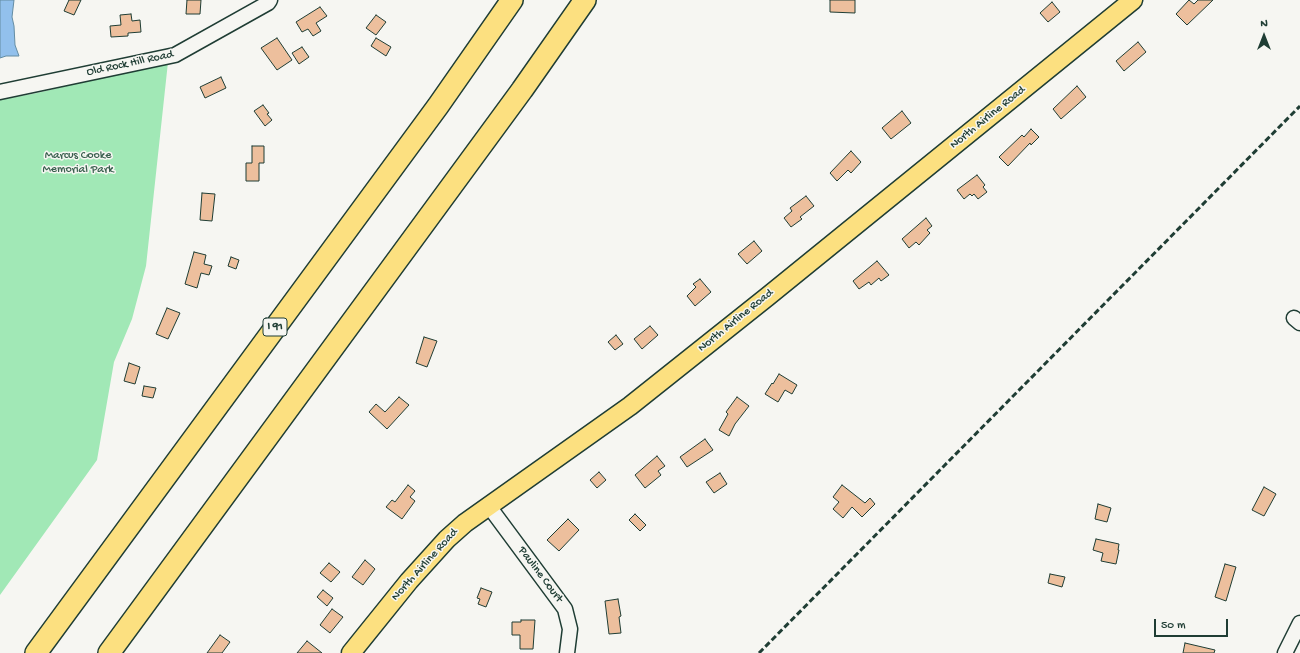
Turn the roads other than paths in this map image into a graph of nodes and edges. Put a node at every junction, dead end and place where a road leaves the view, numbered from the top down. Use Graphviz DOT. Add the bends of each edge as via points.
graph roads {
  1 [pos="270,0"];
  2 [pos="512,0"];
  3 [pos="585,0"];
  4 [pos="1133,0"];
  5 [pos="0,92"];
  6 [pos="488,505"];
  7 [pos="1300,624"];
  8 [pos="36,653"];
  9 [pos="109,653"];
  10 [pos="352,653"];
  11 [pos="567,653"];
  12 [pos="1285,653"];
  1 -- 5 [label="street, Old Rock Hill Road" via="175,56"];
  2 -- 8 [label="highway, I 91" via="438,106"];
  3 -- 9 [label="highway" via="522,90"];
  4 -- 6 [label="main road, North Airline Road" via="630,406"];
  6 -- 10 [label="main road, North Airline Road" via="447,539 409,581"];
  6 -- 11 [label="street, Pauline Court" via="565,609 570,629"];
  7 -- 12 [label="street"];
}
